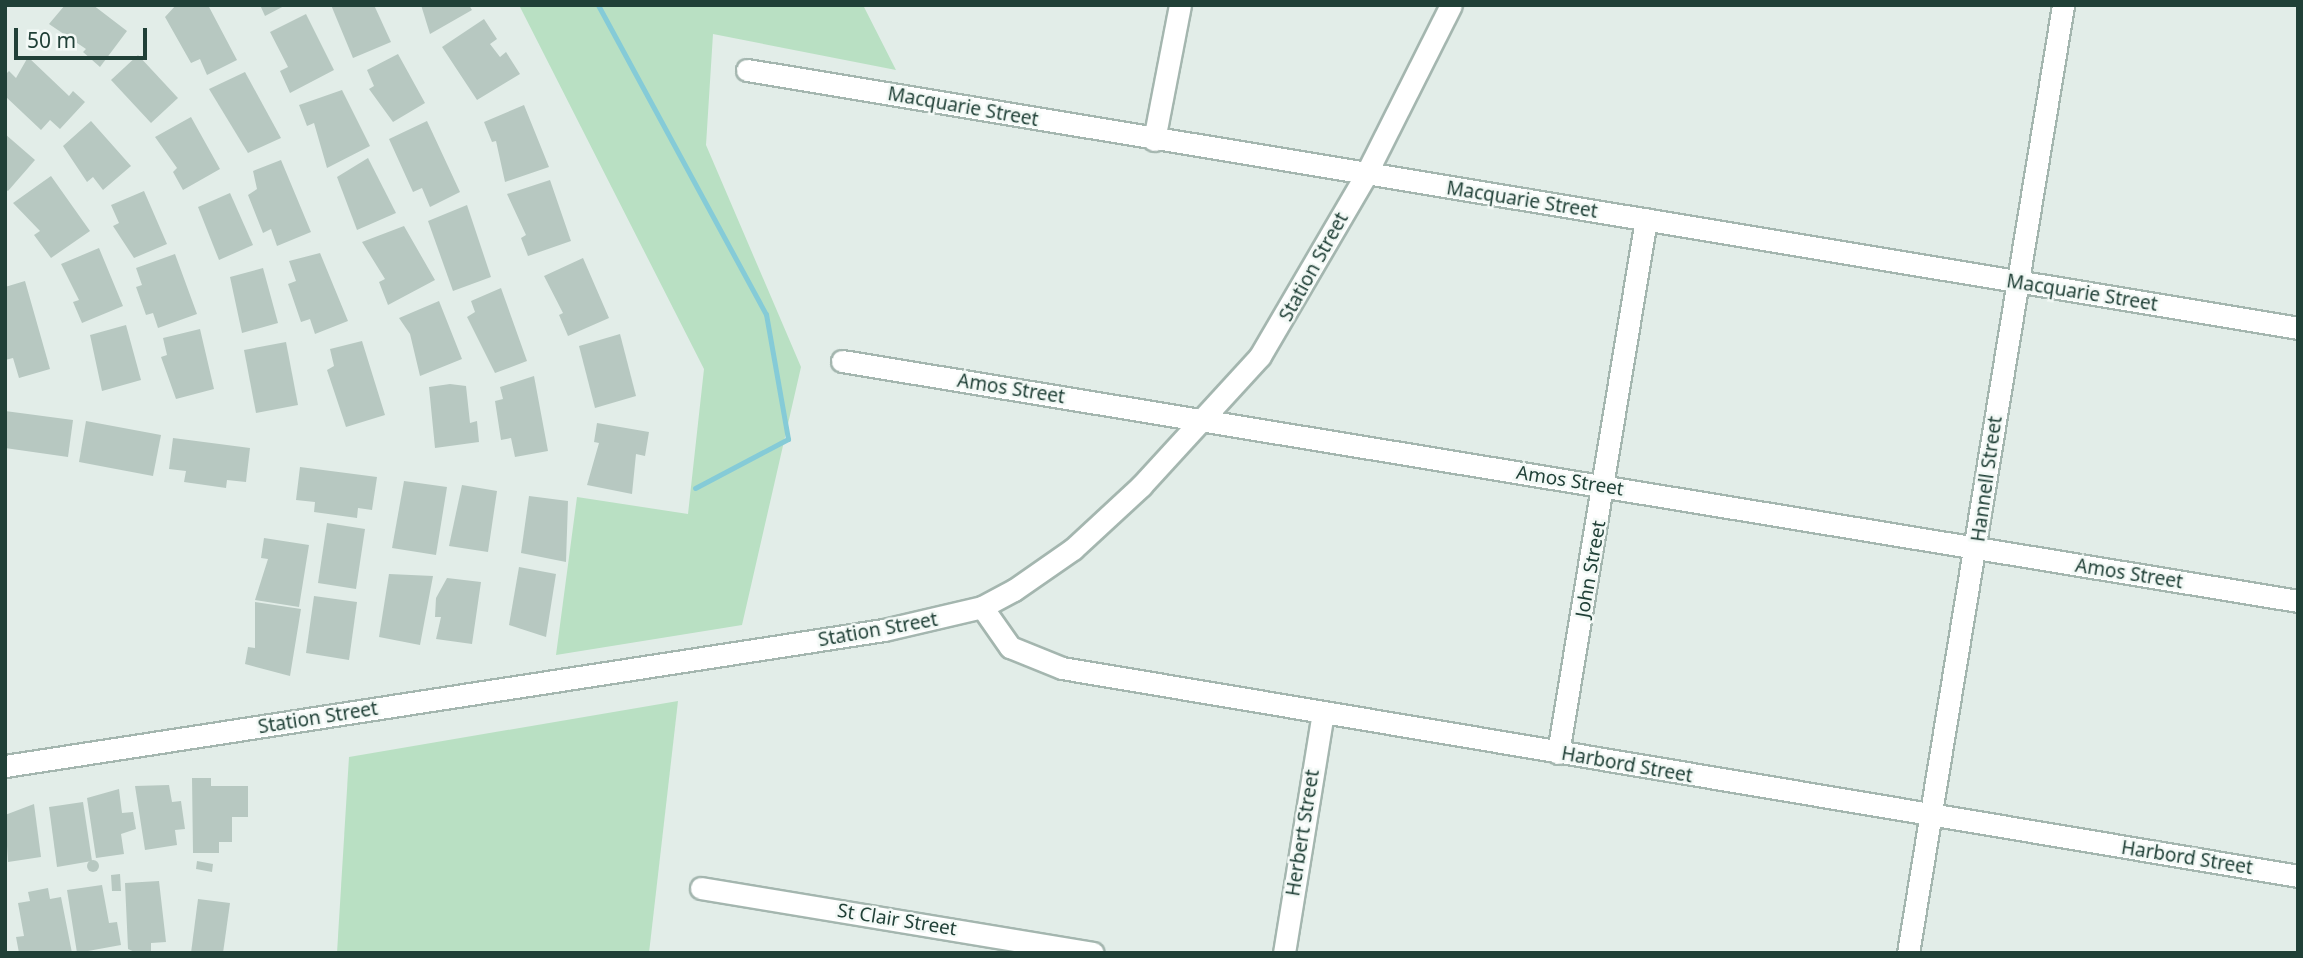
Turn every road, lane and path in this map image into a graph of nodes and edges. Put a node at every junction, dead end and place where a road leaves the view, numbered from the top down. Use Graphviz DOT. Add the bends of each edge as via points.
graph roads {
  1 [pos="1180,5"];
  2 [pos="1451,5"];
  3 [pos="2063,5"];
  4 [pos="747,71"];
  5 [pos="1154,140"];
  6 [pos="1365,176"];
  7 [pos="1646,219"];
  8 [pos="2016,283"];
  9 [pos="2298,328"];
  10 [pos="842,361"];
  11 [pos="1202,421"];
  12 [pos="1606,487"];
  13 [pos="1976,550"];
  14 [pos="2298,601"];
  15 [pos="982,607"];
  16 [pos="1323,713"];
  17 [pos="1558,753"];
  18 [pos="5,766"];
  19 [pos="1928,816"];
  20 [pos="2298,876"];
  21 [pos="701,888"];
  22 [pos="1093,953"];
  23 [pos="1284,953"];
  24 [pos="1908,953"];
  1 -- 5 [label="street"];
  2 -- 6 [label="street, Station Street"];
  3 -- 8 [label="street, Hannell Street"];
  4 -- 5 [label="street, Macquarie Street"];
  5 -- 6 [label="street, Macquarie Street"];
  6 -- 7 [label="street, Macquarie Street"];
  6 -- 11 [label="street, Station Street" via="1289,315"];
  7 -- 8 [label="street, Macquarie Street"];
  7 -- 12 [label="street, John Street"];
  8 -- 9 [label="street, Macquarie Street"];
  8 -- 13 [label="street, Hannell Street"];
  10 -- 11 [label="street, Amos Street"];
  11 -- 12 [label="street, Amos Street"];
  11 -- 15 [label="street, Station Street" via="1073,549"];
  12 -- 13 [label="street, Amos Street"];
  12 -- 17 [label="street, John Street"];
  13 -- 14 [label="street, Amos Street"];
  13 -- 19 [label="street, Hannell Street"];
  15 -- 16 [label="street, Harbord Street" via="1010,647 1062,668"];
  15 -- 18 [label="street, Station Street" via="804,643"];
  16 -- 17 [label="street, Harbord Street"];
  16 -- 23 [label="street, Herbert Street"];
  17 -- 19 [label="street, Harbord Street"];
  19 -- 20 [label="street, Harbord Street"];
  19 -- 24 [label="street, Hannell Street"];
  21 -- 22 [label="street, St Clair Street"];
}
